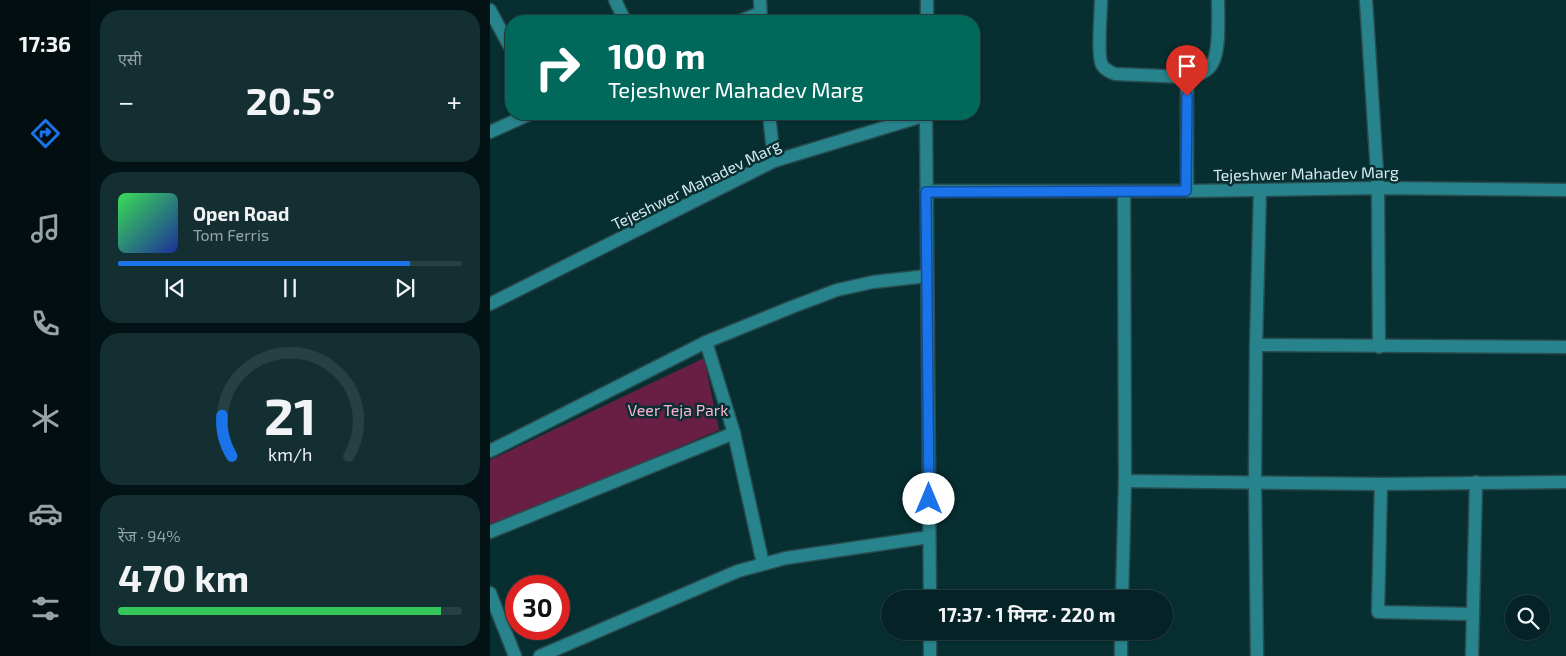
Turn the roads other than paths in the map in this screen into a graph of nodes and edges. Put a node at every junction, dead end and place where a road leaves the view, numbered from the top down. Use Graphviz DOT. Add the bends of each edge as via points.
graph roads {
  1 [pos="615,0"];
  2 [pos="760,0"];
  3 [pos="927,0"];
  4 [pos="1101,0"];
  5 [pos="1218,0"];
  6 [pos="1366,0"];
  7 [pos="490,10"];
  8 [pos="622,15"];
  9 [pos="760,15"];
  10 [pos="927,15"];
  11 [pos="505,38"];
  12 [pos="1187,77"];
  13 [pos="517,120"];
  14 [pos="770,120"];
  15 [pos="909,120"];
  16 [pos="926,120"];
  17 [pos="490,132"];
  18 [pos="774,161"];
  19 [pos="1378,188"];
  20 [pos="1124,190"];
  21 [pos="1260,190"];
  22 [pos="1566,190"];
  23 [pos="1186,191"];
  24 [pos="926,192"];
  25 [pos="927,276"];
  26 [pos="490,304"];
  27 [pos="706,342"];
  28 [pos="1256,345"];
  29 [pos="1379,347"];
  30 [pos="1566,347"];
  31 [pos="734,433"];
  32 [pos="490,451"];
  33 [pos="1125,481"];
  34 [pos="1255,482"];
  35 [pos="1476,482"];
  36 [pos="1566,482"];
  37 [pos="1381,484"];
  38 [pos="490,532"];
  39 [pos="929,537"];
  40 [pos="763,564"];
  41 [pos="930,590"];
  42 [pos="1122,590"];
  43 [pos="490,593"];
  44 [pos="1473,614"];
  45 [pos="930,640"];
  46 [pos="1121,640"];
  47 [pos="515,656"];
  48 [pos="540,656"];
  49 [pos="930,656"];
  50 [pos="1121,656"];
  51 [pos="1258,656"];
  52 [pos="1472,656"];
  1 -- 8 [label="street"];
  2 -- 9 [label="street"];
  3 -- 10 [label="street"];
  4 -- 12 [label="street" via="1100,54 1101,64 1107,71"];
  5 -- 12 [label="street" via="1213,62 1207,70"];
  6 -- 19 [label="street"];
  7 -- 11 [label="street"];
  12 -- 23 [label="street"];
  13 -- 17 [label="street"];
  14 -- 18 [label="street"];
  15 -- 18 [label="street, Tejeshwer Mahadev Marg"];
  16 -- 24 [label="street"];
  18 -- 26 [label="street, Tejeshwer Mahadev Marg"];
  19 -- 21 [label="street, Tejeshwer Mahadev Marg"];
  19 -- 22 [label="street, Tejeshwer Mahadev Marg"];
  19 -- 29 [label="street"];
  20 -- 23 [label="street, Tejeshwer Mahadev Marg"];
  20 -- 24 [label="street, Tejeshwer Mahadev Marg"];
  20 -- 33 [label="street"];
  21 -- 23 [label="street, Tejeshwer Mahadev Marg"];
  21 -- 28 [label="street"];
  24 -- 25 [label="street"];
  25 -- 27 [label="street" via="837,290"];
  25 -- 39 [label="street"];
  27 -- 31 [label="street"];
  27 -- 32 [label="street"];
  28 -- 29 [label="street"];
  28 -- 34 [label="street"];
  29 -- 30 [label="street"];
  31 -- 38 [label="street"];
  31 -- 40 [label="street"];
  33 -- 34 [label="street"];
  33 -- 42 [label="street"];
  34 -- 37 [label="street"];
  34 -- 51 [label="street"];
  35 -- 36 [label="street"];
  35 -- 37 [label="street"];
  35 -- 44 [label="street"];
  37 -- 44 [label="street" via="1378,612"];
  39 -- 40 [label="street"];
  39 -- 41 [label="street"];
  40 -- 48 [label="street"];
  43 -- 47 [label="street"];
  44 -- 52 [label="street"];
  45 -- 49 [label="street"];
  46 -- 50 [label="street"];
}
